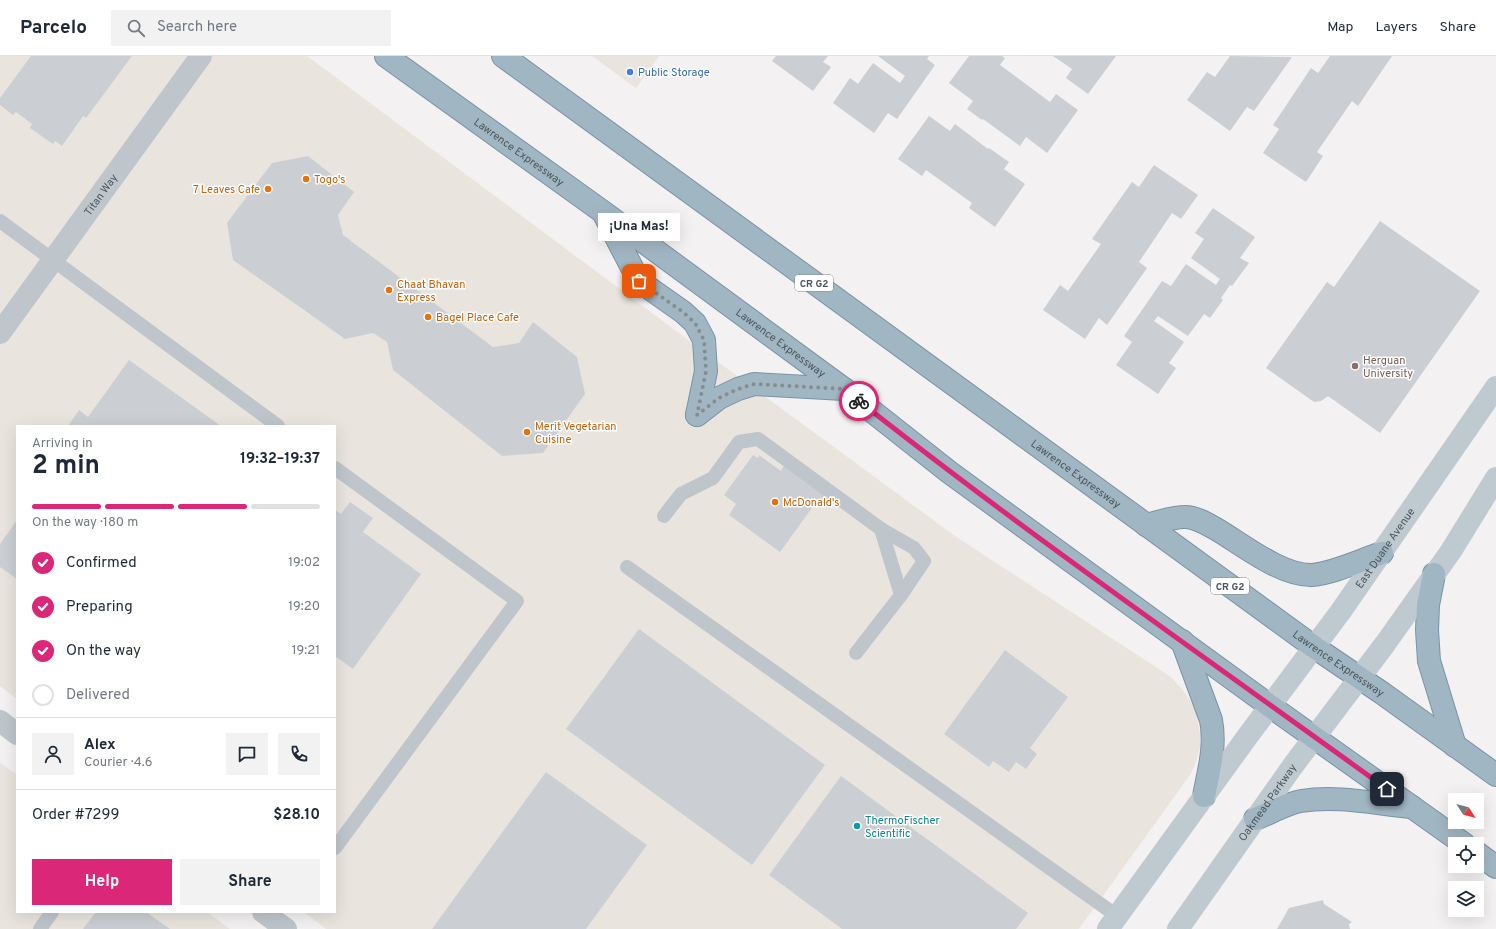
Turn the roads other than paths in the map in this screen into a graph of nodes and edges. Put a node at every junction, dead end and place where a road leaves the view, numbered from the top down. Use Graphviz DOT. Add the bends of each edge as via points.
graph roads {
  1 [pos="201,56"];
  2 [pos="386,56"];
  3 [pos="503,56"];
  4 [pos="603,212"];
  5 [pos="0,222"];
  6 [pos="52,261"];
  7 [pos="0,333"];
  8 [pos="1496,387"];
  9 [pos="844,389"];
  10 [pos="277,425"];
  11 [pos="336,469"];
  12 [pos="1496,478"];
  13 [pos="664,516"];
  14 [pos="1146,525"];
  15 [pos="881,529"];
  16 [pos="1382,552"];
  17 [pos="627,567"];
  18 [pos="1434,574"];
  19 [pos="900,595"];
  20 [pos="1182,642"];
  21 [pos="1314,648"];
  22 [pos="856,653"];
  23 [pos="1360,678"];
  24 [pos="1270,706"];
  25 [pos="0,721"];
  26 [pos="16,733"];
  27 [pos="1315,737"];
  28 [pos="1455,746"];
  29 [pos="1496,775"];
  30 [pos="1204,796"];
  31 [pos="1413,807"];
  32 [pos="1256,819"];
  33 [pos="1454,837"];
  34 [pos="336,847"];
  35 [pos="1484,858"];
  36 [pos="1496,867"];
  37 [pos="51,913"];
  38 [pos="1113,922"];
  39 [pos="40,929"];
  40 [pos="1178,929"];
  1 -- 6 [label="street, Titan Way"];
  2 -- 4 [label="highway, Lawrence Expressway"];
  3 -- 14 [label="highway, Lawrence Expressway / CR G2"];
  4 -- 9 [label="highway, Lawrence Expressway"];
  4 -- 9 [label="highway" via="639,281 683,312 695,323 704,340 706,371 697,415 719,398 754,384"];
  5 -- 6 [label="lane"];
  6 -- 7 [label="street, Titan Way"];
  6 -- 10 [label="lane"];
  8 -- 16 [label="main road, East Duane Avenue"];
  9 -- 20 [label="highway, Lawrence Expressway" via="956,476"];
  11 -- 34 [label="lane" via="517,601"];
  12 -- 18 [label="main road"];
  13 -- 15 [label="lane" via="681,494 713,478 739,442 758,439"];
  14 -- 16 [label="highway" via="1186,517 1202,521 1260,558 1307,574 1328,572"];
  14 -- 21 [label="highway, Lawrence Expressway / CR G2"];
  15 -- 19 [label="lane"];
  15 -- 19 [label="lane" via="914,548 924,562"];
  16 -- 21 [label="main road, East Duane Avenue"];
  17 -- 38 [label="lane"];
  18 -- 23 [label="main road"];
  18 -- 28 [label="highway" via="1428,611 1429,661"];
  19 -- 22 [label="lane"];
  20 -- 24 [label="highway, Lawrence Expressway"];
  20 -- 30 [label="highway" via="1213,731 1213,751"];
  21 -- 23 [label="highway, Lawrence Expressway / CR G2"];
  21 -- 24 [label="main road, East Duane Avenue"];
  23 -- 27 [label="main road, Oakmead Parkway"];
  23 -- 28 [label="highway, Lawrence Expressway / CR G2"];
  24 -- 27 [label="highway, Lawrence Expressway"];
  24 -- 30 [label="main road"];
  25 -- 26 [label="street"];
  27 -- 31 [label="highway, Lawrence Expressway"];
  27 -- 32 [label="main road, Oakmead Parkway"];
  28 -- 29 [label="highway, Lawrence Expressway / CR G2"];
  30 -- 38 [label="main road"];
  31 -- 32 [label="highway" via="1340,799 1300,801"];
  31 -- 33 [label="highway, Lawrence Expressway"];
  32 -- 40 [label="main road, Oakmead Parkway"];
  35 -- 36 [label="highway"];
  37 -- 39 [label="lane"];
}
